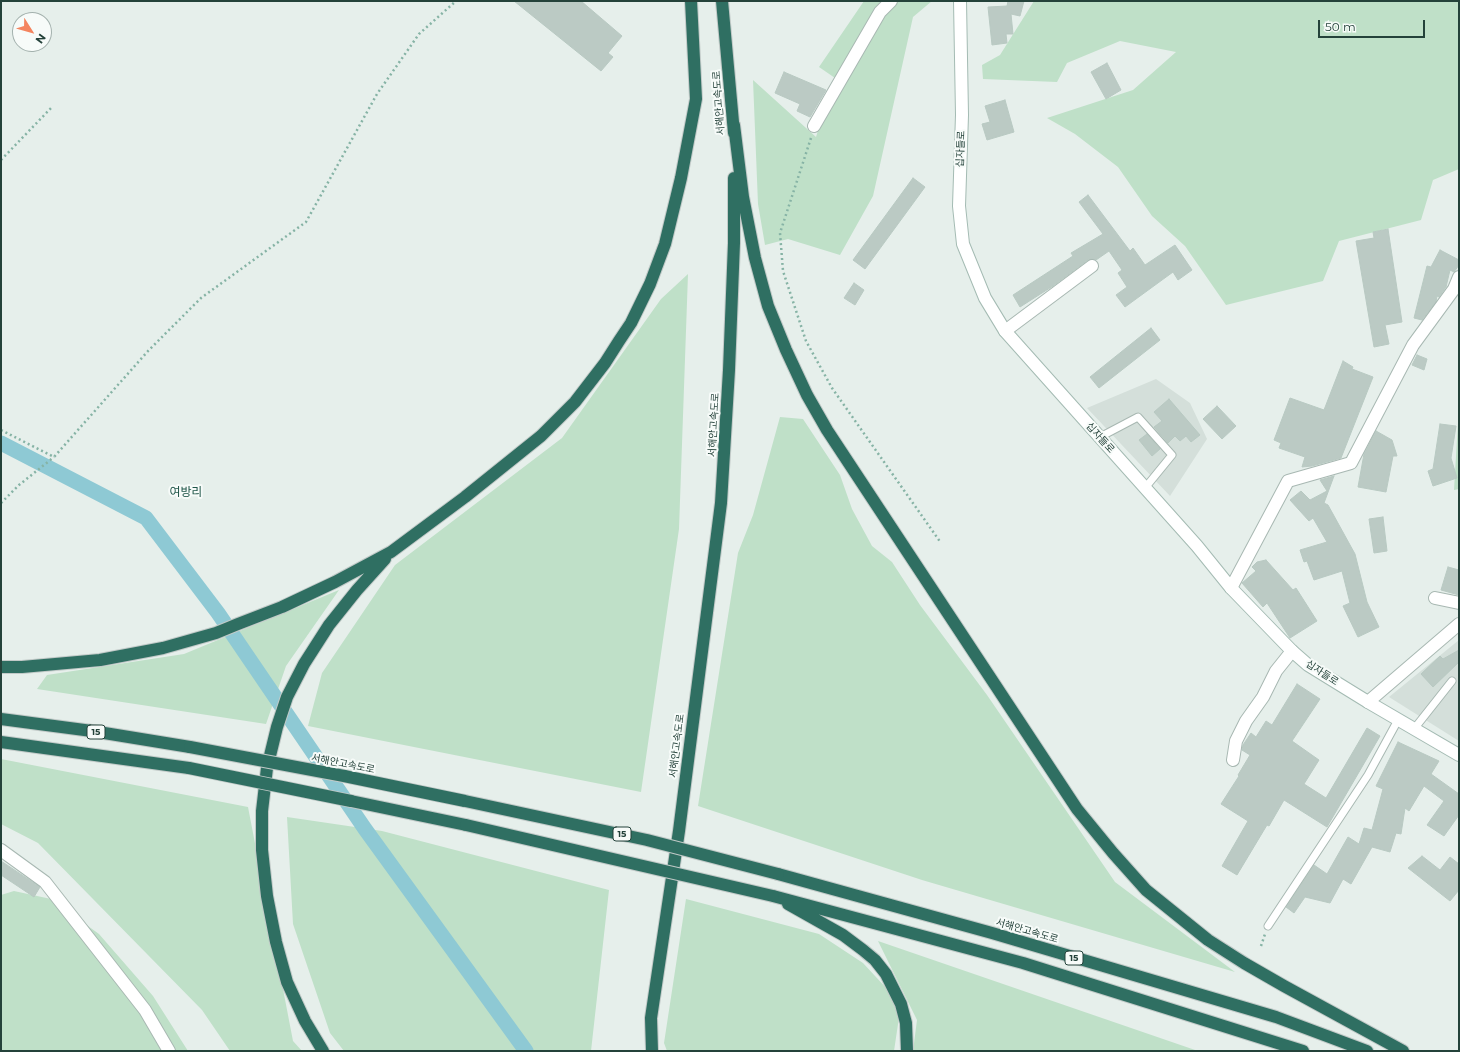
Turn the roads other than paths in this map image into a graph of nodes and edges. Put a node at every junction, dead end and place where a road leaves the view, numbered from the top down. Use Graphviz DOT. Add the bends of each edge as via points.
graph roads {
  1 [pos="691,1"];
  2 [pos="722,1"];
  3 [pos="891,1"];
  4 [pos="960,1"];
  5 [pos="734,125"];
  6 [pos="814,126"];
  7 [pos="1092,266"];
  8 [pos="1459,277"];
  9 [pos="1005,331"];
  10 [pos="1100,437"];
  11 [pos="1145,488"];
  12 [pos="391,552"];
  13 [pos="1231,588"];
  14 [pos="1435,598"];
  15 [pos="1459,603"];
  16 [pos="1459,624"];
  17 [pos="1292,651"];
  18 [pos="1,667"];
  19 [pos="1452,681"];
  20 [pos="1368,702"];
  21 [pos="1,719"];
  22 [pos="1398,720"];
  23 [pos="1414,729"];
  24 [pos="1,742"];
  25 [pos="1459,755"];
  26 [pos="1233,760"];
  27 [pos="1,850"];
  28 [pos="773,896"];
  29 [pos="1268,926"];
  30 [pos="169,1051"];
  31 [pos="323,1051"];
  32 [pos="652,1051"];
  33 [pos="907,1051"];
  34 [pos="1303,1051"];
  35 [pos="1367,1051"];
  36 [pos="1403,1051"];
  1 -- 12 [label="highway" via="696,99 688,144 665,244 650,284 631,323 575,402 541,436"];
  2 -- 5 [label="highway, 서해안고속도로"];
  3 -- 6 [label="street" via="880,12"];
  4 -- 9 [label="street, 십자들로" via="962,115 959,206 963,244 985,298"];
  5 -- 32 [label="highway, 서해안고속도로" via="734,244 721,502 679,831 651,1018"];
  5 -- 36 [label="highway" via="743,197 768,306 807,395 827,430 1077,809 1146,890 1208,940 1284,986"];
  7 -- 9 [label="street"];
  8 -- 13 [label="street" via="1454,289 1413,345 1351,463 1288,481"];
  9 -- 10 [label="street, 십자들로"];
  10 -- 11 [label="street, 십자들로"];
  10 -- 11 [label="lane" via="1138,417 1172,455"];
  11 -- 13 [label="street, 십자들로"];
  12 -- 18 [label="highway" via="282,607 216,633 163,648 100,660"];
  12 -- 31 [label="highway" via="329,626 304,664 277,727 267,768 262,811 262,850 276,942 287,982 305,1021"];
  13 -- 17 [label="street, 십자들로"];
  14 -- 15 [label="street"];
  16 -- 20 [label="street"];
  17 -- 20 [label="street, 십자들로" via="1308,665"];
  17 -- 26 [label="street" via="1276,670 1263,697 1246,722 1236,741"];
  19 -- 23 [label="lane"];
  20 -- 22 [label="street, 십자들로"];
  21 -- 35 [label="highway, 서해안고속도로 / 15, bridge" via="190,747 465,800 647,840 984,931 1276,1017"];
  22 -- 23 [label="street, 십자들로"];
  22 -- 29 [label="lane" via="1368,775"];
  23 -- 25 [label="street, 십자들로"];
  24 -- 28 [label="highway, 15, bridge" via="189,768 466,825"];
  27 -- 30 [label="street" via="45,882 145,1010"];
  28 -- 33 [label="highway" via="843,936 875,960 886,974 901,1004"];
  28 -- 34 [label="highway, 15" via="1024,963"];
}
